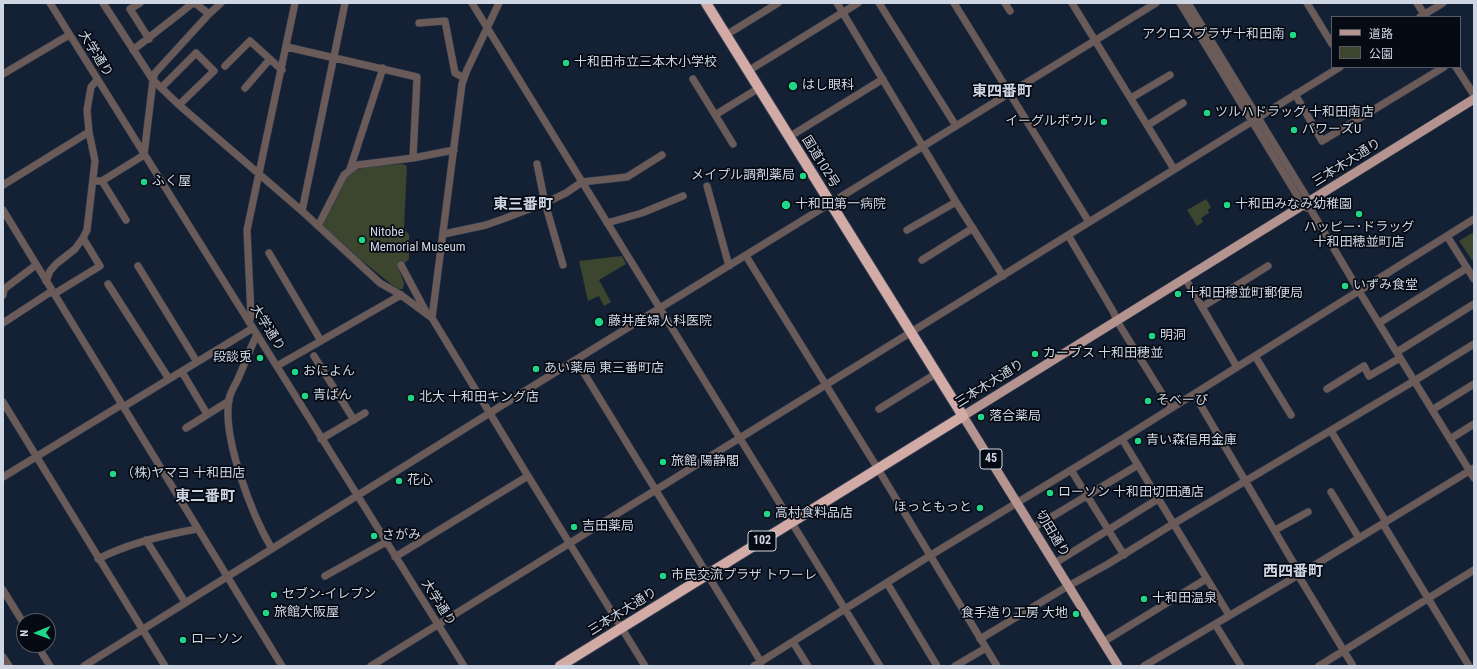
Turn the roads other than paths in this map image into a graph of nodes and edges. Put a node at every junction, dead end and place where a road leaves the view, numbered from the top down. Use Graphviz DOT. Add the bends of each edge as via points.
graph roads {
  1 [pos="50,3"];
  2 [pos="103,3"];
  3 [pos="140,3"];
  4 [pos="194,3"];
  5 [pos="221,3"];
  6 [pos="295,3"];
  7 [pos="345,3"];
  8 [pos="472,3"];
  9 [pos="498,3"];
  10 [pos="706,3"];
  11 [pos="778,3"];
  12 [pos="837,3"];
  13 [pos="858,3"];
  14 [pos="879,3"];
  15 [pos="954,3"];
  16 [pos="1005,3"];
  17 [pos="1072,3"];
  18 [pos="1156,3"];
  19 [pos="1180,3"];
  20 [pos="1188,3"];
  21 [pos="1307,3"];
  22 [pos="1417,3"];
  23 [pos="1443,3"];
  24 [pos="1010,12"];
  25 [pos="842,13"];
  26 [pos="209,14"];
  27 [pos="1423,16"];
  28 [pos="419,22"];
  29 [pos="487,28"];
  30 [pos="69,35"];
  31 [pos="726,35"];
  32 [pos="149,39"];
  33 [pos="1095,40"];
  34 [pos="1331,42"];
  35 [pos="287,47"];
  36 [pos="133,50"];
  37 [pos="334,57"];
  38 [pos="270,59"];
  39 [pos="225,66"];
  40 [pos="383,68"];
  41 [pos="1338,68"];
  42 [pos="1442,68"];
  43 [pos="1457,68"];
  44 [pos="282,70"];
  45 [pos="748,71"];
  46 [pos="3,74"];
  47 [pos="1170,75"];
  48 [pos="464,78"];
  49 [pos="693,79"];
  50 [pos="883,79"];
  51 [pos="97,80"];
  52 [pos="153,80"];
  53 [pos="161,88"];
  54 [pos="245,88"];
  55 [pos="759,88"];
  56 [pos="1009,93"];
  57 [pos="1295,94"];
  58 [pos="1474,95"];
  59 [pos="1131,98"];
  60 [pos="1474,99"];
  61 [pos="1183,103"];
  62 [pos="179,106"];
  63 [pos="715,114"];
  64 [pos="1255,119"];
  65 [pos="1148,125"];
  66 [pos="956,126"];
  67 [pos="89,132"];
  68 [pos="789,137"];
  69 [pos="733,144"];
  70 [pos="924,146"];
  71 [pos="454,150"];
  72 [pos="144,154"];
  73 [pos="662,155"];
  74 [pos="413,158"];
  75 [pos="537,164"];
  76 [pos="350,169"];
  77 [pos="1174,169"];
  78 [pos="259,174"];
  79 [pos="93,181"];
  80 [pos="102,181"];
  81 [pos="582,182"];
  82 [pos="3,185"];
  83 [pos="707,186"];
  84 [pos="683,196"];
  85 [pos="956,202"];
  86 [pos="544,203"];
  87 [pos="831,203"];
  88 [pos="1308,205"];
  89 [pos="3,210"];
  90 [pos="302,211"];
  91 [pos="1474,219"];
  92 [pos="126,220"];
  93 [pos="1089,222"];
  94 [pos="607,223"];
  95 [pos="318,226"];
  96 [pos="973,228"];
  97 [pos="907,230"];
  98 [pos="444,234"];
  99 [pos="1068,235"];
  100 [pos="1447,236"];
  101 [pos="84,238"];
  102 [pos="270,253"];
  103 [pos="746,256"];
  104 [pos="922,260"];
  105 [pos="36,265"];
  106 [pos="401,265"];
  107 [pos="563,265"];
  108 [pos="138,266"];
  109 [pos="729,266"];
  110 [pos="1268,266"];
  111 [pos="1467,268"];
  112 [pos="1003,276"];
  113 [pos="1186,278"];
  114 [pos="1474,279"];
  115 [pos="46,281"];
  116 [pos="108,284"];
  117 [pos="1359,291"];
  118 [pos="53,292"];
  119 [pos="3,295"];
  120 [pos="401,295"];
  121 [pos="1474,304"];
  122 [pos="1202,307"];
  123 [pos="660,308"];
  124 [pos="430,317"];
  125 [pos="1117,321"];
  126 [pos="3,323"];
  127 [pos="1379,323"];
  128 [pos="251,325"];
  129 [pos="911,332"];
  130 [pos="257,335"];
  131 [pos="321,341"];
  132 [pos="1474,344"];
  133 [pos="1398,355"];
  134 [pos="314,356"];
  135 [pos="1255,356"];
  136 [pos="576,360"];
  137 [pos="197,362"];
  138 [pos="277,366"];
  139 [pos="1237,367"];
  140 [pos="182,372"];
  141 [pos="937,373"];
  142 [pos="169,379"];
  143 [pos="1414,381"];
  144 [pos="826,384"];
  145 [pos="1474,384"];
  146 [pos="1327,389"];
  147 [pos="1194,394"];
  148 [pos="229,401"];
  149 [pos="3,402"];
  150 [pos="122,406"];
  151 [pos="1170,408"];
  152 [pos="879,409"];
  153 [pos="1432,410"];
  154 [pos="365,413"];
  155 [pos="489,413"];
  156 [pos="207,414"];
  157 [pos="1291,415"];
  158 [pos="964,416"];
  159 [pos="354,420"];
  160 [pos="1474,424"];
  161 [pos="186,428"];
  162 [pos="1331,431"];
  163 [pos="740,438"];
  164 [pos="1122,439"];
  165 [pos="1450,439"];
  166 [pos="321,440"];
  167 [pos="37,457"];
  168 [pos="1138,465"];
  169 [pos="878,469"];
  170 [pos="1071,470"];
  171 [pos="1472,470"];
  172 [pos="528,476"];
  173 [pos="3,477"];
  174 [pos="1474,478"];
  175 [pos="1246,481"];
  176 [pos="655,490"];
  177 [pos="1331,492"];
  178 [pos="357,495"];
  179 [pos="1086,496"];
  180 [pos="1158,499"];
  181 [pos="1018,503"];
  182 [pos="1308,512"];
  183 [pos="792,523"];
  184 [pos="1385,523"];
  185 [pos="1173,524"];
  186 [pos="1033,528"];
  187 [pos="197,529"];
  188 [pos="1275,530"];
  189 [pos="1108,531"];
  190 [pos="1359,538"];
  191 [pos="146,540"];
  192 [pos="386,542"];
  193 [pos="570,543"];
  194 [pos="272,549"];
  195 [pos="931,555"];
  196 [pos="1124,555"];
  197 [pos="395,557"];
  198 [pos="98,559"];
  199 [pos="1055,563"];
  200 [pos="1474,570"];
  201 [pos="1299,574"];
  202 [pos="707,575"];
  203 [pos="325,576"];
  204 [pos="227,577"];
  205 [pos="1206,579"];
  206 [pos="888,583"];
  207 [pos="1069,586"];
  208 [pos="3,590"];
  209 [pos="1428,598"];
  210 [pos="185,602"];
  211 [pos="845,610"];
  212 [pos="17,613"];
  213 [pos="1229,615"];
  214 [pos="438,624"];
  215 [pos="1215,624"];
  216 [pos="622,627"];
  217 [pos="142,630"];
  218 [pos="980,638"];
  219 [pos="793,642"];
  220 [pos="1103,642"];
  221 [pos="986,648"];
  222 [pos="1344,651"];
  223 [pos="42,653"];
  224 [pos="3,657"];
  225 [pos="760,662"];
  226 [pos="9,666"];
  227 [pos="50,666"];
  228 [pos="84,666"];
  229 [pos="165,666"];
  230 [pos="282,666"];
  231 [pos="371,666"];
  232 [pos="464,666"];
  233 [pos="560,666"];
  234 [pos="645,666"];
  235 [pos="754,666"];
  236 [pos="808,666"];
  237 [pos="880,666"];
  238 [pos="937,666"];
  239 [pos="955,666"];
  240 [pos="997,666"];
  241 [pos="1118,666"];
  242 [pos="1144,666"];
  243 [pos="1241,666"];
  244 [pos="1319,666"];
  245 [pos="1353,666"];
  246 [pos="1469,666"];
  1 -- 30 [label="street, 大学通り"];
  2 -- 36 [label="street"];
  3 -- 32 [label="street" via="130,9"];
  4 -- 26 [label="street"];
  4 -- 32 [label="street"];
  5 -- 26 [label="street"];
  6 -- 35 [label="street"];
  7 -- 37 [label="street"];
  8 -- 29 [label="street"];
  9 -- 29 [label="street"];
  10 -- 31 [label="highway, 国道102号"];
  11 -- 31 [label="street"];
  12 -- 25 [label="street"];
  13 -- 25 [label="street"];
  14 -- 66 [label="street"];
  15 -- 56 [label="street"];
  16 -- 24 [label="street"];
  17 -- 33 [label="street"];
  18 -- 33 [label="street"];
  19 -- 64 [label="street"];
  20 -- 64 [label="street"];
  21 -- 34 [label="street"];
  22 -- 27 [label="street"];
  23 -- 27 [label="street"];
  25 -- 45 [label="street"];
  25 -- 50 [label="street"];
  26 -- 52 [label="street" via="155,73"];
  28 -- 48 [label="street" via="445,21 455,73"];
  29 -- 48 [label="street"];
  29 -- 81 [label="street"];
  30 -- 46 [label="street"];
  30 -- 51 [label="street, 大学通り"];
  31 -- 45 [label="highway, 国道102号"];
  32 -- 36 [label="street"];
  33 -- 56 [label="street"];
  33 -- 59 [label="street"];
  35 -- 37 [label="street"];
  35 -- 44 [label="street"];
  36 -- 52 [label="street"];
  37 -- 40 [label="street"];
  37 -- 90 [label="street"];
  38 -- 39 [label="street" via="250,41"];
  38 -- 44 [label="street"];
  38 -- 54 [label="street"];
  40 -- 74 [label="street" via="417,77"];
  40 -- 76 [label="street"];
  41 -- 57 [label="street"];
  42 -- 57 [label="street" via="1322,141"];
  43 -- 58 [label="street"];
  44 -- 78 [label="street"];
  45 -- 55 [label="highway, 国道102号"];
  47 -- 59 [label="street"];
  48 -- 71 [label="street"];
  49 -- 63 [label="street"];
  50 -- 68 [label="street"];
  50 -- 70 [label="street"];
  51 -- 67 [label="street" via="91,87 87,110"];
  51 -- 72 [label="street, 大学通り"];
  52 -- 53 [label="street"];
  52 -- 72 [label="street"];
  53 -- 62 [label="street"];
  53 -- 62 [label="street" via="196,53 214,70"];
  55 -- 63 [label="street"];
  55 -- 68 [label="highway, 国道102号"];
  56 -- 66 [label="street"];
  56 -- 93 [label="street"];
  57 -- 64 [label="street"];
  59 -- 65 [label="street"];
  60 -- 88 [label="main road, 三本木大通り"];
  61 -- 65 [label="street"];
  62 -- 78 [label="street"];
  63 -- 69 [label="street"];
  64 -- 77 [label="street"];
  64 -- 88 [label="street"];
  65 -- 77 [label="street"];
  66 -- 70 [label="street"];
  67 -- 79 [label="street" via="95,162"];
  67 -- 82 [label="street"];
  68 -- 87 [label="highway, 国道102号"];
  70 -- 85 [label="street"];
  70 -- 87 [label="street"];
  71 -- 74 [label="street"];
  71 -- 98 [label="street"];
  72 -- 80 [label="street"];
  72 -- 128 [label="street, 大学通り"];
  73 -- 81 [label="street" via="626,177"];
  74 -- 76 [label="street" via="368,163"];
  75 -- 86 [label="street"];
  76 -- 95 [label="street" via="344,175"];
  77 -- 93 [label="street"];
  78 -- 90 [label="street"];
  78 -- 128 [label="street" via="247,230"];
  79 -- 80 [label="street"];
  79 -- 101 [label="street"];
  80 -- 92 [label="street"];
  81 -- 86 [label="street"];
  81 -- 94 [label="street"];
  83 -- 109 [label="street"];
  84 -- 94 [label="street" via="642,213"];
  85 -- 96 [label="street"];
  85 -- 97 [label="street"];
  86 -- 98 [label="street" via="486,225"];
  86 -- 107 [label="street"];
  87 -- 103 [label="street"];
  87 -- 129 [label="highway, 国道102号"];
  88 -- 113 [label="main road, 三本木大通り"];
  88 -- 117 [label="street"];
  89 -- 105 [label="street"];
  90 -- 95 [label="street"];
  91 -- 100 [label="street"];
  93 -- 99 [label="street"];
  94 -- 123 [label="street"];
  95 -- 120 [label="street" via="380,283"];
  96 -- 104 [label="street"];
  96 -- 112 [label="street"];
  98 -- 124 [label="street"];
  99 -- 112 [label="street"];
  99 -- 125 [label="street"];
  100 -- 111 [label="street"];
  100 -- 117 [label="street"];
  101 -- 115 [label="street" via="56,264"];
  101 -- 118 [label="street" via="100,266"];
  102 -- 131 [label="street"];
  103 -- 109 [label="street"];
  103 -- 144 [label="street"];
  105 -- 115 [label="street"];
  105 -- 119 [label="street" via="4,289"];
  106 -- 124 [label="street"];
  108 -- 137 [label="street"];
  109 -- 123 [label="street"];
  110 -- 122 [label="street"];
  111 -- 114 [label="street"];
  111 -- 127 [label="street"];
  112 -- 129 [label="street"];
  113 -- 122 [label="street"];
  113 -- 125 [label="main road, 三本木大通り"];
  115 -- 118 [label="street"];
  116 -- 142 [label="street"];
  117 -- 127 [label="street"];
  117 -- 135 [label="street"];
  118 -- 126 [label="street"];
  118 -- 150 [label="street"];
  120 -- 124 [label="street"];
  120 -- 131 [label="street"];
  121 -- 133 [label="street"];
  122 -- 139 [label="street"];
  123 -- 136 [label="street"];
  123 -- 163 [label="street"];
  124 -- 155 [label="street"];
  125 -- 151 [label="street"];
  125 -- 158 [label="main road, 三本木大通り"];
  127 -- 133 [label="street"];
  128 -- 130 [label="street, 大学通り"];
  128 -- 137 [label="street"];
  129 -- 141 [label="highway, 国道102号"];
  129 -- 144 [label="street"];
  130 -- 138 [label="street, 大学通り"];
  130 -- 148 [label="street"];
  131 -- 138 [label="street"];
  132 -- 143 [label="street"];
  133 -- 143 [label="street"];
  133 -- 146 [label="street" via="1369,376 1364,366"];
  134 -- 159 [label="street"];
  135 -- 139 [label="street"];
  135 -- 157 [label="street"];
  136 -- 155 [label="street"];
  136 -- 176 [label="street"];
  137 -- 140 [label="street"];
  138 -- 166 [label="street, 大学通り"];
  139 -- 147 [label="street"];
  140 -- 142 [label="street"];
  140 -- 156 [label="street"];
  141 -- 152 [label="street"];
  141 -- 158 [label="highway, 国道102号"];
  142 -- 150 [label="street"];
  143 -- 153 [label="street"];
  143 -- 162 [label="street"];
  144 -- 163 [label="street"];
  144 -- 169 [label="street"];
  145 -- 153 [label="street"];
  147 -- 151 [label="street"];
  147 -- 175 [label="street"];
  148 -- 156 [label="street"];
  148 -- 194 [label="street" via="233,450 255,514"];
  149 -- 167 [label="street"];
  150 -- 167 [label="street"];
  150 -- 187 [label="street"];
  151 -- 164 [label="street"];
  153 -- 165 [label="street"];
  154 -- 159 [label="street"];
  155 -- 172 [label="street"];
  155 -- 178 [label="street"];
  156 -- 161 [label="street"];
  158 -- 169 [label="highway, 三本木大通り / 102"];
  158 -- 181 [label="main road, 切田通り / 45"];
  159 -- 166 [label="street"];
  160 -- 165 [label="street"];
  162 -- 175 [label="street"];
  162 -- 184 [label="street"];
  163 -- 176 [label="street"];
  163 -- 183 [label="street"];
  164 -- 168 [label="street"];
  164 -- 170 [label="street"];
  165 -- 171 [label="street"];
  166 -- 178 [label="street, 大学通り"];
  167 -- 173 [label="street"];
  167 -- 198 [label="street"];
  168 -- 179 [label="street"];
  168 -- 180 [label="street"];
  169 -- 183 [label="highway, 三本木大通り / 102"];
  169 -- 195 [label="street"];
  170 -- 179 [label="street"];
  170 -- 181 [label="street"];
  171 -- 174 [label="street"];
  171 -- 184 [label="street"];
  172 -- 193 [label="street"];
  172 -- 197 [label="street"];
  175 -- 185 [label="street"];
  175 -- 188 [label="street"];
  176 -- 193 [label="street"];
  176 -- 202 [label="street"];
  177 -- 190 [label="street"];
  178 -- 192 [label="street, 大学通り"];
  178 -- 194 [label="street"];
  179 -- 186 [label="street"];
  179 -- 189 [label="street"];
  180 -- 185 [label="street"];
  180 -- 189 [label="street"];
  181 -- 186 [label="main road, 切田通り / 45"];
  181 -- 195 [label="street"];
  182 -- 188 [label="street"];
  183 -- 202 [label="highway, 三本木大通り / 102"];
  183 -- 211 [label="street"];
  184 -- 190 [label="street"];
  184 -- 209 [label="street"];
  185 -- 196 [label="street"];
  185 -- 205 [label="street"];
  186 -- 199 [label="main road, 切田通り / 45"];
  187 -- 191 [label="street"];
  187 -- 204 [label="street"];
  188 -- 201 [label="street"];
  189 -- 196 [label="street"];
  189 -- 199 [label="street"];
  190 -- 201 [label="street"];
  191 -- 198 [label="street" via="112,551"];
  191 -- 210 [label="street"];
  192 -- 197 [label="street, 大学通り"];
  192 -- 203 [label="street"];
  193 -- 214 [label="street"];
  193 -- 216 [label="street"];
  194 -- 204 [label="street"];
  195 -- 206 [label="street"];
  195 -- 218 [label="street"];
  196 -- 207 [label="street"];
  197 -- 214 [label="street, 大学通り"];
  198 -- 217 [label="street"];
  199 -- 207 [label="main road, 切田通り / 45"];
  200 -- 209 [label="street"];
  201 -- 213 [label="street"];
  201 -- 222 [label="street"];
  202 -- 216 [label="highway, 三本木大通り / 102"];
  202 -- 225 [label="street"];
  204 -- 210 [label="street"];
  204 -- 230 [label="street"];
  205 -- 213 [label="street"];
  205 -- 220 [label="street"];
  206 -- 211 [label="street"];
  206 -- 238 [label="street"];
  207 -- 218 [label="street"];
  207 -- 220 [label="main road, 切田通り / 45"];
  208 -- 212 [label="street"];
  209 -- 222 [label="street"];
  209 -- 246 [label="street"];
  210 -- 217 [label="street"];
  211 -- 219 [label="street"];
  211 -- 237 [label="street"];
  213 -- 215 [label="street"];
  214 -- 231 [label="street"];
  214 -- 232 [label="street, 大学通り"];
  215 -- 242 [label="street"];
  215 -- 243 [label="street"];
  216 -- 233 [label="highway, 三本木大通り / 102"];
  216 -- 234 [label="street"];
  217 -- 228 [label="street"];
  217 -- 229 [label="street"];
  218 -- 221 [label="street"];
  219 -- 225 [label="street"];
  219 -- 236 [label="street"];
  220 -- 241 [label="main road, 切田通り / 45"];
  221 -- 239 [label="street"];
  221 -- 240 [label="street"];
  222 -- 244 [label="street"];
  222 -- 245 [label="street"];
  223 -- 227 [label="street"];
  224 -- 226 [label="street"];
  225 -- 235 [label="street"];
}
